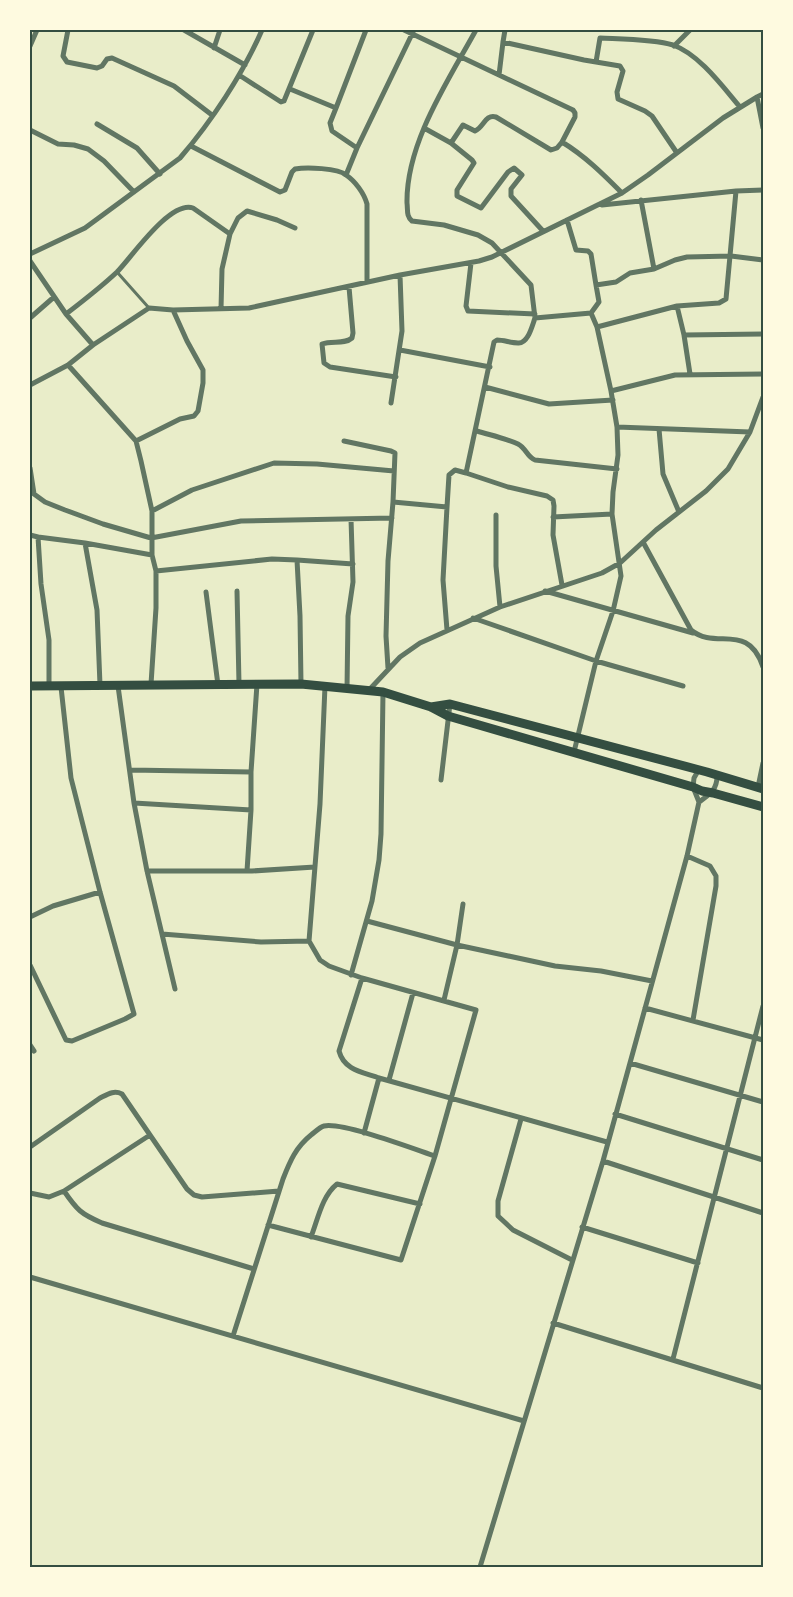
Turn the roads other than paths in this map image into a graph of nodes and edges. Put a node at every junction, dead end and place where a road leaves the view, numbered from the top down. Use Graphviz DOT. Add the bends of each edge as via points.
graph roads {
  1 [pos="37,30"];
  2 [pos="68,30"];
  3 [pos="184,30"];
  4 [pos="220,30"];
  5 [pos="262,30"];
  6 [pos="313,30"];
  7 [pos="366,30"];
  8 [pos="404,30"];
  9 [pos="476,30"];
  10 [pos="505,30"];
  11 [pos="601,30"];
  12 [pos="690,30"];
  13 [pos="413,32"];
  14 [pos="600,38"];
  15 [pos="503,42"];
  16 [pos="30,46"];
  17 [pos="674,46"];
  18 [pos="214,48"];
  19 [pos="461,58"];
  20 [pos="596,62"];
  21 [pos="245,65"];
  22 [pos="499,75"];
  23 [pos="239,76"];
  24 [pos="290,89"];
  25 [pos="763,94"];
  26 [pos="757,97"];
  27 [pos="740,107"];
  28 [pos="336,108"];
  29 [pos="212,115"];
  30 [pos="97,124"];
  31 [pos="424,128"];
  32 [pos="763,128"];
  33 [pos="30,130"];
  34 [pos="562,142"];
  35 [pos="451,143"];
  36 [pos="191,146"];
  37 [pos="356,148"];
  38 [pos="677,153"];
  39 [pos="160,174"];
  40 [pos="346,175"];
  41 [pos="763,190"];
  42 [pos="736,191"];
  43 [pos="134,192"];
  44 [pos="622,192"];
  45 [pos="642,200"];
  46 [pos="598,205"];
  47 [pos="566,220"];
  48 [pos="295,228"];
  49 [pos="543,231"];
  50 [pos="230,234"];
  51 [pos="502,252"];
  52 [pos="30,254"];
  53 [pos="731,256"];
  54 [pos="763,260"];
  55 [pos="30,261"];
  56 [pos="471,262"];
  57 [pos="654,269"];
  58 [pos="118,272"];
  59 [pos="400,275"];
  60 [pos="367,282"];
  61 [pos="596,285"];
  62 [pos="349,287"];
  63 [pos="54,297"];
  64 [pos="677,306"];
  65 [pos="149,308"];
  66 [pos="221,309"];
  67 [pos="173,310"];
  68 [pos="591,313"];
  69 [pos="66,314"];
  70 [pos="535,316"];
  71 [pos="30,318"];
  72 [pos="597,327"];
  73 [pos="763,334"];
  74 [pos="684,335"];
  75 [pos="93,345"];
  76 [pos="400,350"];
  77 [pos="68,365"];
  78 [pos="490,367"];
  79 [pos="690,374"];
  80 [pos="763,374"];
  81 [pos="396,377"];
  82 [pos="30,385"];
  83 [pos="485,387"];
  84 [pos="611,391"];
  85 [pos="763,397"];
  86 [pos="612,400"];
  87 [pos="392,403"];
  88 [pos="616,427"];
  89 [pos="659,428"];
  90 [pos="476,431"];
  91 [pos="750,432"];
  92 [pos="136,441"];
  93 [pos="344,441"];
  94 [pos="30,468"];
  95 [pos="617,469"];
  96 [pos="394,471"];
  97 [pos="466,473"];
  98 [pos="393,502"];
  99 [pos="447,507"];
  100 [pos="152,511"];
  101 [pos="679,512"];
  102 [pos="612,514"];
  103 [pos="496,515"];
  104 [pos="553,517"];
  105 [pos="392,518"];
  106 [pos="351,519"];
  107 [pos="30,535"];
  108 [pos="38,537"];
  109 [pos="151,538"];
  110 [pos="643,542"];
  111 [pos="85,543"];
  112 [pos="152,555"];
  113 [pos="297,560"];
  114 [pos="620,563"];
  115 [pos="353,564"];
  116 [pos="156,571"];
  117 [pos="562,585"];
  118 [pos="237,591"];
  119 [pos="545,591"];
  120 [pos="206,592"];
  121 [pos="500,607"];
  122 [pos="613,611"];
  123 [pos="473,618"];
  124 [pos="447,630"];
  125 [pos="696,634"];
  126 [pos="596,661"];
  127 [pos="763,667"];
  128 [pos="388,668"];
  129 [pos="151,684"];
  130 [pos="218,684"];
  131 [pos="239,684"];
  132 [pos="257,684"];
  133 [pos="301,684"];
  134 [pos="100,685"];
  135 [pos="30,686"];
  136 [pos="49,686"];
  137 [pos="118,686"];
  138 [pos="325,686"];
  139 [pos="682,686"];
  140 [pos="61,687"];
  141 [pos="347,689"];
  142 [pos="369,690"];
  143 [pos="383,692"];
  144 [pos="450,704"];
  145 [pos="432,706"];
  146 [pos="448,716"];
  147 [pos="578,738"];
  148 [pos="574,752"];
  149 [pos="763,763"];
  150 [pos="130,770"];
  151 [pos="698,771"];
  152 [pos="251,772"];
  153 [pos="717,776"];
  154 [pos="440,780"];
  155 [pos="693,787"];
  156 [pos="760,788"];
  157 [pos="713,793"];
  158 [pos="699,802"];
  159 [pos="134,803"];
  160 [pos="763,807"];
  161 [pos="250,810"];
  162 [pos="688,856"];
  163 [pos="315,867"];
  164 [pos="147,871"];
  165 [pos="247,871"];
  166 [pos="100,892"];
  167 [pos="463,904"];
  168 [pos="30,917"];
  169 [pos="367,921"];
  170 [pos="162,934"];
  171 [pos="309,941"];
  172 [pos="457,946"];
  173 [pos="30,965"];
  174 [pos="352,975"];
  175 [pos="362,978"];
  176 [pos="652,981"];
  177 [pos="175,989"];
  178 [pos="414,993"];
  179 [pos="444,1000"];
  180 [pos="763,1006"];
  181 [pos="645,1008"];
  182 [pos="693,1020"];
  183 [pos="756,1038"];
  184 [pos="763,1040"];
  185 [pos="30,1045"];
  186 [pos="34,1052"];
  187 [pos="630,1063"];
  188 [pos="380,1078"];
  189 [pos="389,1080"];
  190 [pos="741,1096"];
  191 [pos="452,1099"];
  192 [pos="763,1102"];
  193 [pos="615,1114"];
  194 [pos="522,1119"];
  195 [pos="364,1133"];
  196 [pos="150,1134"];
  197 [pos="607,1142"];
  198 [pos="30,1147"];
  199 [pos="727,1150"];
  200 [pos="435,1156"];
  201 [pos="763,1160"];
  202 [pos="602,1161"];
  203 [pos="64,1191"];
  204 [pos="279,1191"];
  205 [pos="30,1193"];
  206 [pos="715,1196"];
  207 [pos="420,1204"];
  208 [pos="763,1213"];
  209 [pos="268,1226"];
  210 [pos="582,1227"];
  211 [pos="311,1237"];
  212 [pos="572,1260"];
  213 [pos="698,1263"];
  214 [pos="254,1269"];
  215 [pos="30,1278"];
  216 [pos="554,1323"];
  217 [pos="233,1336"];
  218 [pos="673,1359"];
  219 [pos="763,1388"];
  220 [pos="524,1421"];
  221 [pos="480,1567"];
  1 -- 16 [label="street"];
  2 -- 29 [label="street" via="63,56 68,62 97,68 112,58 174,86"];
  3 -- 18 [label="street"];
  4 -- 18 [label="street"];
  5 -- 21 [label="street"];
  6 -- 24 [label="street"];
  7 -- 28 [label="street"];
  8 -- 13 [label="street"];
  9 -- 19 [label="street"];
  10 -- 15 [label="street"];
  11 -- 14 [label="street"];
  12 -- 17 [label="street"];
  13 -- 19 [label="street"];
  13 -- 37 [label="street"];
  14 -- 17 [label="street"];
  14 -- 20 [label="street"];
  15 -- 20 [label="street"];
  15 -- 22 [label="street"];
  17 -- 27 [label="street" via="703,66"];
  18 -- 21 [label="street"];
  19 -- 22 [label="street"];
  19 -- 31 [label="street"];
  20 -- 38 [label="street" via="622,68 618,98 652,116"];
  21 -- 23 [label="street"];
  22 -- 34 [label="street" via="573,110 575,117"];
  23 -- 24 [label="street" via="281,102 286,100"];
  23 -- 29 [label="street"];
  24 -- 28 [label="street"];
  25 -- 26 [label="street"];
  26 -- 27 [label="street"];
  26 -- 32 [label="street"];
  27 -- 38 [label="street"];
  28 -- 37 [label="street" via="330,123 332,130"];
  29 -- 36 [label="street"];
  30 -- 39 [label="street" via="137,148"];
  31 -- 35 [label="street"];
  31 -- 51 [label="street" via="408,182 409,219 478,236"];
  33 -- 43 [label="street" via="58,144 74,144 88,149"];
  34 -- 35 [label="street" via="551,150 493,116 477,130 463,125"];
  34 -- 44 [label="street" via="585,157"];
  35 -- 49 [label="street" via="474,163 457,190 457,196 480,208 514,168 522,175 511,189 510,196"];
  36 -- 39 [label="street"];
  36 -- 40 [label="street" via="280,192 285,190 293,170 297,168 337,170"];
  37 -- 40 [label="street"];
  38 -- 44 [label="street"];
  39 -- 43 [label="street"];
  40 -- 60 [label="street" via="362,192 367,204"];
  41 -- 42 [label="street"];
  42 -- 45 [label="street"];
  42 -- 53 [label="street"];
  43 -- 52 [label="street" via="85,228"];
  44 -- 46 [label="street"];
  45 -- 46 [label="street"];
  45 -- 57 [label="street"];
  46 -- 47 [label="street"];
  47 -- 49 [label="street"];
  47 -- 61 [label="street" via="576,250 591,254"];
  48 -- 50 [label="street" via="247,211 238,218"];
  49 -- 51 [label="street"];
  50 -- 58 [label="street" via="194,208 181,208 153,231"];
  50 -- 66 [label="street" via="222,270"];
  51 -- 56 [label="street"];
  51 -- 70 [label="street" via="531,285"];
  53 -- 54 [label="street"];
  53 -- 57 [label="street" via="687,257"];
  53 -- 64 [label="street" via="723,302"];
  55 -- 63 [label="street"];
  56 -- 59 [label="street"];
  56 -- 70 [label="street" via="468,311"];
  57 -- 61 [label="street" via="630,273 616,282"];
  58 -- 65 [label="lane"];
  58 -- 69 [label="street"];
  59 -- 60 [label="street"];
  59 -- 76 [label="street"];
  60 -- 62 [label="street"];
  61 -- 68 [label="street" via="599,302"];
  62 -- 66 [label="street" via="259,306"];
  62 -- 81 [label="street" via="352,338 345,342 322,344 324,362 330,367"];
  63 -- 69 [label="street"];
  63 -- 71 [label="street"];
  64 -- 72 [label="street"];
  64 -- 74 [label="street"];
  65 -- 67 [label="street"];
  65 -- 75 [label="street"];
  66 -- 67 [label="street"];
  67 -- 92 [label="street" via="203,370 198,411 194,416 180,419"];
  68 -- 70 [label="street"];
  68 -- 72 [label="street"];
  69 -- 75 [label="street"];
  70 -- 78 [label="street" via="523,342 496,341"];
  72 -- 84 [label="street"];
  73 -- 74 [label="street"];
  74 -- 79 [label="street"];
  75 -- 77 [label="street"];
  76 -- 78 [label="street"];
  76 -- 81 [label="street"];
  77 -- 82 [label="street"];
  77 -- 92 [label="street"];
  78 -- 83 [label="street"];
  79 -- 80 [label="street"];
  79 -- 84 [label="street" via="664,376"];
  81 -- 87 [label="street"];
  83 -- 86 [label="street" via="549,404"];
  83 -- 90 [label="street"];
  84 -- 86 [label="street"];
  85 -- 91 [label="street"];
  86 -- 88 [label="street"];
  88 -- 89 [label="street"];
  88 -- 95 [label="street"];
  89 -- 91 [label="street"];
  89 -- 101 [label="street" via="663,474"];
  90 -- 95 [label="street" via="518,444 535,460"];
  90 -- 97 [label="street"];
  91 -- 101 [label="street" via="728,469"];
  92 -- 100 [label="street"];
  93 -- 96 [label="street" via="393,451"];
  94 -- 109 [label="street" via="34,494 45,502"];
  95 -- 102 [label="street"];
  96 -- 98 [label="street"];
  96 -- 100 [label="street" via="274,463 192,490"];
  97 -- 99 [label="street" via="455,470 449,475"];
  97 -- 104 [label="street" via="551,497"];
  98 -- 99 [label="street"];
  98 -- 105 [label="street"];
  99 -- 124 [label="street" via="443,580"];
  100 -- 109 [label="street"];
  101 -- 110 [label="street"];
  102 -- 104 [label="street"];
  102 -- 114 [label="street"];
  103 -- 121 [label="street"];
  104 -- 117 [label="street"];
  105 -- 106 [label="street"];
  105 -- 128 [label="street" via="386,636"];
  106 -- 109 [label="street" via="241,521"];
  106 -- 115 [label="street"];
  107 -- 108 [label="street"];
  108 -- 111 [label="street"];
  108 -- 136 [label="street" via="49,640"];
  109 -- 112 [label="street"];
  110 -- 114 [label="street"];
  110 -- 125 [label="street"];
  111 -- 112 [label="street"];
  111 -- 134 [label="street" via="97,610"];
  112 -- 116 [label="street"];
  113 -- 115 [label="street"];
  113 -- 116 [label="street" via="272,559"];
  113 -- 133 [label="street"];
  114 -- 117 [label="street" via="602,573"];
  114 -- 122 [label="street" via="621,582"];
  115 -- 141 [label="street" via="348,616"];
  116 -- 129 [label="street"];
  117 -- 119 [label="street"];
  118 -- 131 [label="street"];
  119 -- 121 [label="street"];
  119 -- 122 [label="street"];
  120 -- 130 [label="street"];
  121 -- 123 [label="street"];
  122 -- 125 [label="street"];
  122 -- 126 [label="street"];
  123 -- 124 [label="street"];
  123 -- 126 [label="street"];
  124 -- 128 [label="street" via="420,643"];
  125 -- 127 [label="street" via="747,643 755,650"];
  126 -- 139 [label="street"];
  126 -- 147 [label="street"];
  128 -- 142 [label="street"];
  129 -- 130 [label="main road"];
  129 -- 137 [label="main road"];
  130 -- 131 [label="main road"];
  131 -- 132 [label="main road"];
  132 -- 133 [label="main road"];
  132 -- 152 [label="street"];
  133 -- 138 [label="main road"];
  134 -- 137 [label="main road"];
  134 -- 140 [label="main road"];
  135 -- 136 [label="main road"];
  136 -- 140 [label="main road"];
  137 -- 150 [label="street"];
  138 -- 141 [label="main road"];
  138 -- 163 [label="street"];
  140 -- 166 [label="street" via="71,778"];
  141 -- 142 [label="main road"];
  142 -- 143 [label="main road"];
  143 -- 145 [label="main road"];
  143 -- 169 [label="street" via="381,834"];
  144 -- 145 [label="main road"];
  144 -- 146 [label="street"];
  144 -- 147 [label="main road"];
  145 -- 146 [label="main road"];
  146 -- 148 [label="main road"];
  146 -- 154 [label="street"];
  147 -- 148 [label="street"];
  147 -- 151 [label="main road"];
  148 -- 155 [label="main road"];
  149 -- 156 [label="street"];
  150 -- 152 [label="street"];
  150 -- 159 [label="street"];
  151 -- 153 [label="main road"];
  151 -- 155 [label="street"];
  152 -- 161 [label="street"];
  153 -- 156 [label="main road"];
  153 -- 157 [label="street"];
  155 -- 157 [label="main road"];
  155 -- 158 [label="street"];
  157 -- 158 [label="street"];
  157 -- 160 [label="main road"];
  158 -- 162 [label="street"];
  159 -- 161 [label="street"];
  159 -- 164 [label="street"];
  161 -- 165 [label="street"];
  162 -- 176 [label="street"];
  162 -- 182 [label="street" via="710,866 716,876"];
  163 -- 165 [label="street"];
  163 -- 171 [label="street"];
  164 -- 165 [label="street"];
  164 -- 170 [label="street"];
  166 -- 168 [label="street" via="53,906"];
  166 -- 173 [label="street" via="134,1011 132,1015 72,1041 66,1040"];
  167 -- 172 [label="street"];
  169 -- 172 [label="street"];
  169 -- 174 [label="street"];
  170 -- 171 [label="street" via="261,942"];
  170 -- 177 [label="street"];
  171 -- 174 [label="street" via="320,960"];
  172 -- 176 [label="street"];
  172 -- 179 [label="street"];
  174 -- 175 [label="street"];
  175 -- 178 [label="street"];
  175 -- 188 [label="street" via="339,1050 348,1066"];
  176 -- 181 [label="street"];
  178 -- 179 [label="street"];
  178 -- 189 [label="street"];
  179 -- 191 [label="street" via="476,1010"];
  180 -- 183 [label="street"];
  181 -- 182 [label="street"];
  181 -- 187 [label="street"];
  182 -- 183 [label="street"];
  183 -- 184 [label="street"];
  183 -- 190 [label="street"];
  185 -- 186 [label="street"];
  187 -- 190 [label="street"];
  187 -- 193 [label="street"];
  188 -- 189 [label="street"];
  188 -- 195 [label="street"];
  189 -- 191 [label="street"];
  190 -- 192 [label="street"];
  190 -- 199 [label="street"];
  191 -- 194 [label="street"];
  191 -- 200 [label="street"];
  193 -- 197 [label="street"];
  193 -- 199 [label="street"];
  194 -- 197 [label="street"];
  194 -- 212 [label="street" via="498,1201 498,1216 513,1230"];
  195 -- 200 [label="street"];
  195 -- 204 [label="street" via="334,1126 324,1126 314,1132 300,1143 292,1156"];
  196 -- 198 [label="street" via="127,1099 118,1092 100,1098"];
  196 -- 203 [label="street"];
  196 -- 204 [label="street" via="194,1194 202,1197"];
  197 -- 202 [label="street"];
  199 -- 201 [label="street"];
  199 -- 206 [label="street"];
  200 -- 207 [label="street"];
  202 -- 206 [label="street"];
  202 -- 210 [label="street"];
  203 -- 205 [label="street" via="49,1197"];
  203 -- 214 [label="street" via="80,1212 102,1223"];
  204 -- 209 [label="street"];
  206 -- 208 [label="street"];
  206 -- 213 [label="street"];
  207 -- 211 [label="street" via="337,1184 324,1200"];
  207 -- 211 [label="street" via="401,1260"];
  209 -- 211 [label="street"];
  209 -- 214 [label="street"];
  210 -- 212 [label="street"];
  210 -- 213 [label="street"];
  212 -- 216 [label="street"];
  213 -- 218 [label="street"];
  214 -- 217 [label="street"];
  215 -- 217 [label="street"];
  216 -- 218 [label="street"];
  216 -- 220 [label="street"];
  217 -- 220 [label="street"];
  218 -- 219 [label="street"];
  220 -- 221 [label="street"];
}
